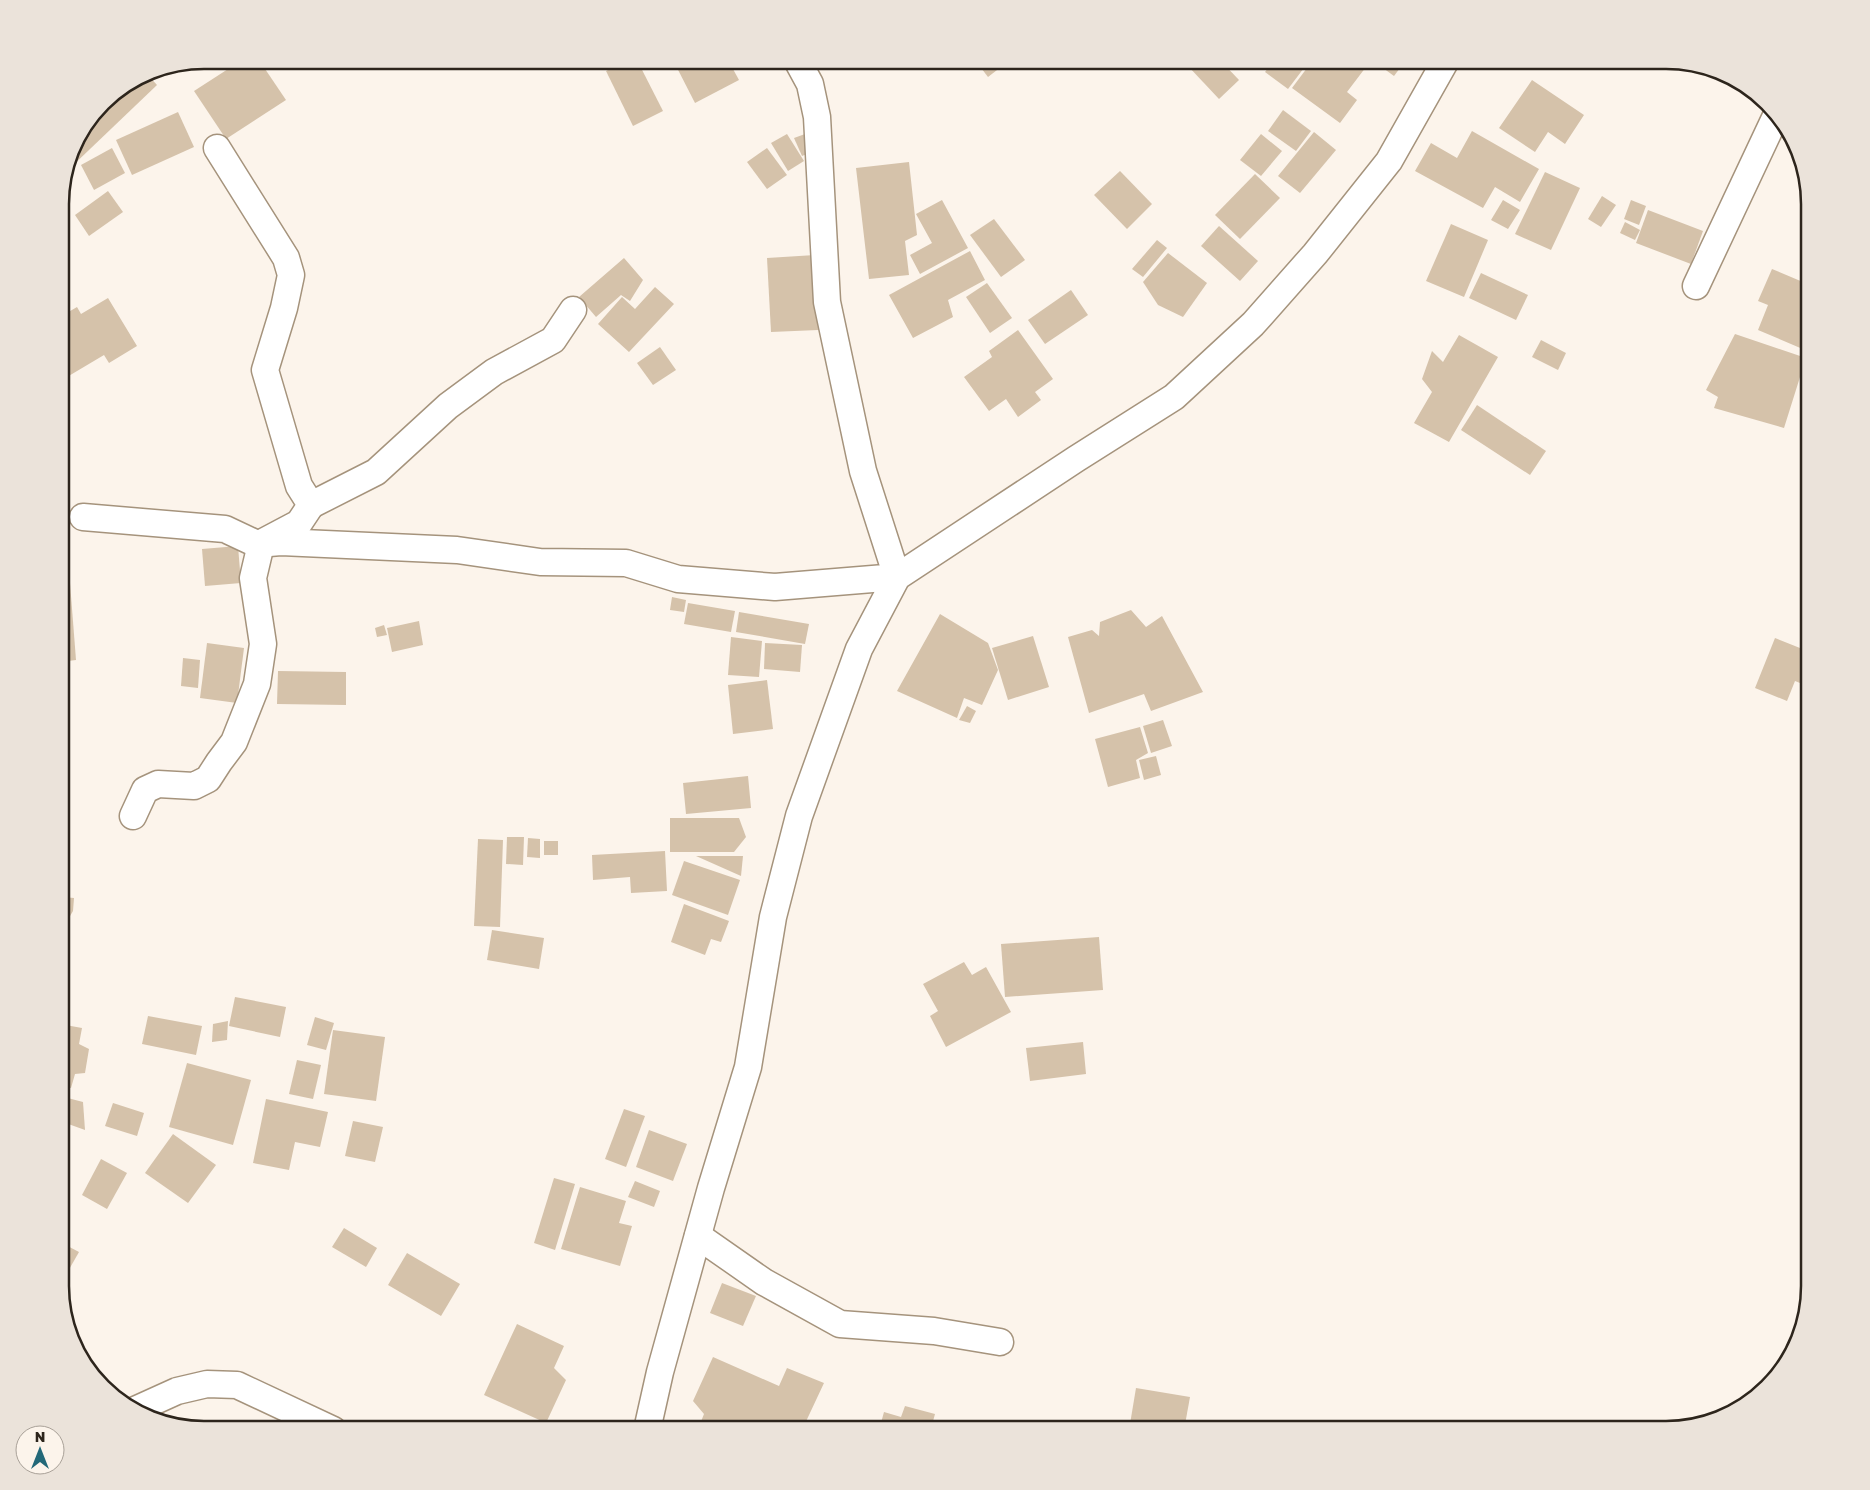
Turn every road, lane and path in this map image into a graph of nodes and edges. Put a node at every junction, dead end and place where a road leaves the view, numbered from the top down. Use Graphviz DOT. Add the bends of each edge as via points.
graph roads {
  1 [pos="802,69"];
  2 [pos="1441,69"];
  3 [pos="1773,122"];
  4 [pos="216,148"];
  5 [pos="1696,286"];
  6 [pos="573,310"];
  7 [pos="311,504"];
  8 [pos="83,517"];
  9 [pos="259,544"];
  10 [pos="897,577"];
  11 [pos="133,816"];
  12 [pos="698,1236"];
  13 [pos="1000,1342"];
  14 [pos="143,1406"];
  15 [pos="314,1421"];
  16 [pos="649,1421"];
  1 -- 10 [label="street" via="810,84 817,117 826,302 864,470"];
  2 -- 10 [label="street" via="1389,161 1254,324 1174,397"];
  3 -- 5 [label="street"];
  4 -- 7 [label="street" via="286,258 291,275 265,370 299,486"];
  6 -- 7 [label="street" via="553,340 494,372 448,406 376,472"];
  7 -- 9 [label="street" via="298,523"];
  8 -- 9 [label="street" via="225,529"];
  9 -- 10 [label="street" via="281,542 457,550 540,562 626,563 678,579 776,586"];
  9 -- 11 [label="street" via="254,578 263,644 257,684 234,742 208,779 194,786 158,784 145,790"];
  10 -- 12 [label="street" via="859,649 799,816 773,917 748,1067"];
  12 -- 13 [label="street" via="764,1282 840,1324 934,1331"];
  12 -- 16 [label="street"];
  14 -- 15 [label="street" via="177,1390 207,1384 237,1385"];
}
